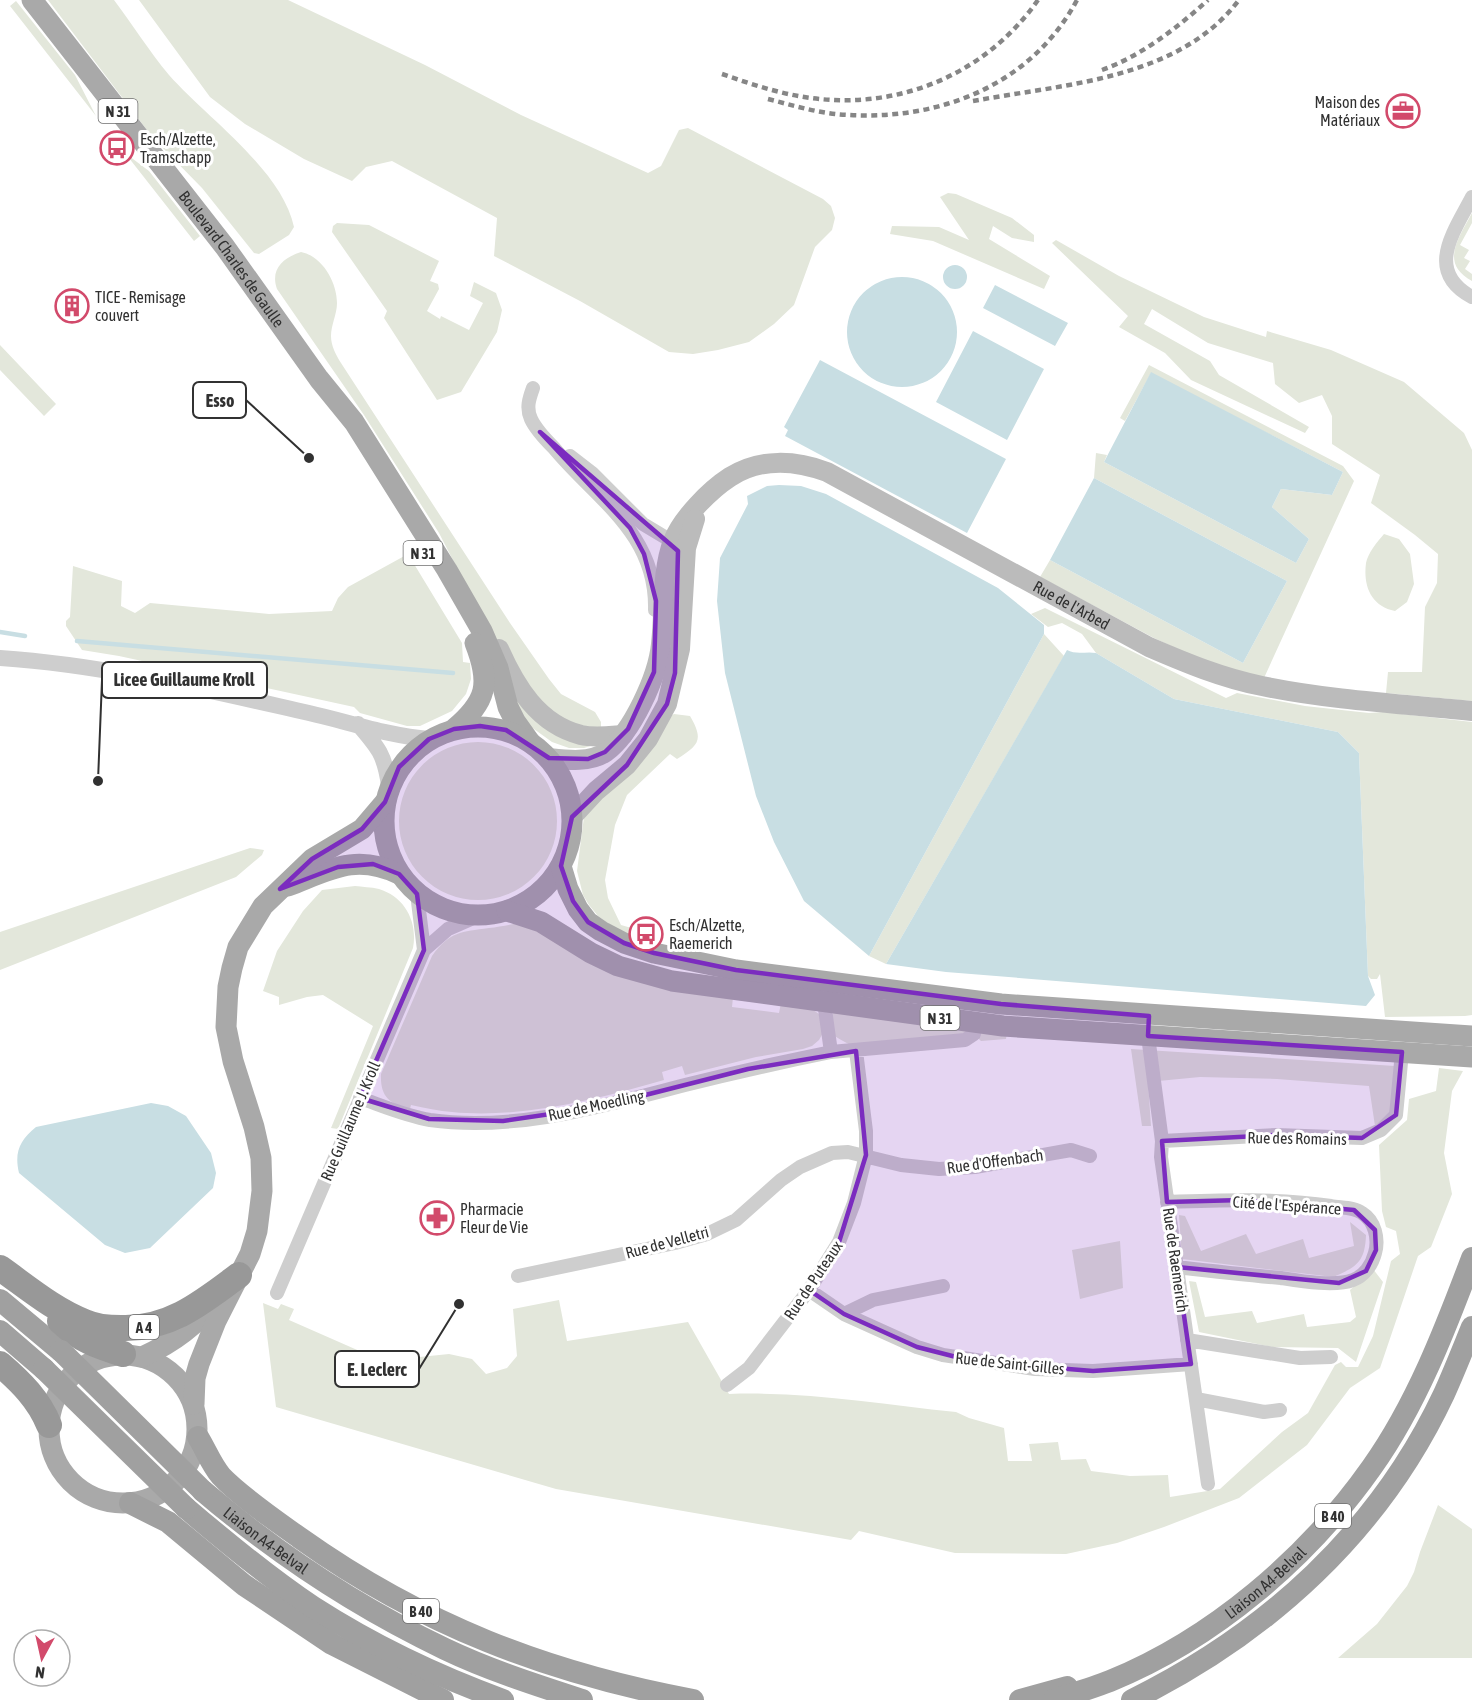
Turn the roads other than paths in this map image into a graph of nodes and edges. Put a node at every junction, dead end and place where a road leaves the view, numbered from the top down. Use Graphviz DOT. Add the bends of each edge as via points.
graph roads {
  1 [pos="32,0"];
  2 [pos="1472,197"];
  3 [pos="1472,297"];
  4 [pos="319,379"];
  5 [pos="533,388"];
  6 [pos="540,432"];
  7 [pos="700,505"];
  8 [pos="673,542"];
  9 [pos="447,570"];
  10 [pos="0,658"];
  11 [pos="654,672"];
  12 [pos="675,673"];
  13 [pos="1472,711"];
  14 [pos="357,724"];
  15 [pos="454,729"];
  16 [pos="623,735"];
  17 [pos="429,739"];
  18 [pos="530,742"];
  19 [pos="549,758"];
  20 [pos="387,794"];
  21 [pos="573,817"];
  22 [pos="561,866"];
  23 [pos="399,874"];
  24 [pos="280,889"];
  25 [pos="417,894"];
  26 [pos="507,911"];
  27 [pos="480,915"];
  28 [pos="424,950"];
  29 [pos="824,1002"];
  30 [pos="976,1023"];
  31 [pos="1149,1026"];
  32 [pos="1472,1028"];
  33 [pos="1420,1033"];
  34 [pos="1472,1036"];
  35 [pos="855,1051"];
  36 [pos="1472,1051"];
  37 [pos="831,1052"];
  38 [pos="1402,1052"];
  39 [pos="1428,1054"];
  40 [pos="1472,1057"];
  41 [pos="360,1098"];
  42 [pos="1162,1141"];
  43 [pos="866,1155"];
  44 [pos="1089,1156"];
  45 [pos="1167,1202"];
  46 [pos="1469,1265"];
  47 [pos="1177,1267"];
  48 [pos="0,1268"];
  49 [pos="239,1275"];
  50 [pos="518,1276"];
  51 [pos="943,1286"];
  52 [pos="809,1290"];
  53 [pos="277,1293"];
  54 [pos="41,1297"];
  55 [pos="0,1300"];
  56 [pos="844,1314"];
  57 [pos="1472,1327"];
  58 [pos="0,1331"];
  59 [pos="1187,1340"];
  60 [pos="132,1356"];
  61 [pos="1331,1357"];
  62 [pos="0,1364"];
  63 [pos="1191,1364"];
  64 [pos="727,1385"];
  65 [pos="1196,1399"];
  66 [pos="194,1404"];
  67 [pos="1280,1410"];
  68 [pos="50,1425"];
  69 [pos="198,1437"];
  70 [pos="1208,1484"];
  71 [pos="130,1503"];
  72 [pos="1110,1681"];
  73 [pos="442,1700"];
  74 [pos="502,1700"];
  75 [pos="582,1700"];
  76 [pos="693,1700"];
  77 [pos="1020,1700"];
  78 [pos="1054,1700"];
  79 [pos="1132,1700"];
  1 -- 4 [label="main road, Boulevard Charles de Gaulle / N 31" via="225,247"];
  2 -- 3 [label="street" via="1446,255 1453,283"];
  4 -- 9 [label="main road, Boulevard Charles de Gaulle / N 31" via="354,422"];
  4 -- 15 [label="main road, Boulevard Charles de Gaulle / N 31" via="344,429 473,637 481,658 482,699"];
  5 -- 6 [label="street" via="528,405 531,420"];
  6 -- 8 [label="street" via="592,473 643,524"];
  6 -- 11 [label="street" via="630,528 644,554 656,601"];
  7 -- 8 [label="main road, Rue de l'Arbed" via="681,525"];
  7 -- 12 [label="main road, Rue de l'Arbed" via="686,548"];
  7 -- 13 [label="main road, Rue de l'Arbed" via="722,483 750,468 781,463 812,466 1149,647 1197,668 1261,686"];
  8 -- 11 [label="main road, Rue de l'Arbed" via="664,594 661,647"];
  8 -- 12 [label="street" via="678,551 672,649"];
  9 -- 16 [label="main road, Boulevard Charles de Gaulle" via="472,597 520,692 538,711 563,729 582,735"];
  9 -- 18 [label="main road, Boulevard Charles de Gaulle / N 31" via="482,631 498,668 508,707"];
  10 -- 14 [label="street" via="100,668"];
  11 -- 16 [label="main road, Rue de l'Arbed" via="639,711"];
  12 -- 21 [label="main road, Rue de l'Arbed" via="667,704 648,739"];
  14 -- 17 [label="street"];
  14 -- 20 [label="street" via="376,744 386,764"];
  15 -- 17 [label="main road"];
  15 -- 18 [label="main road" via="489,727 506,730"];
  16 -- 19 [label="main road, Rue de l'Arbed" via="605,752 588,759"];
  17 -- 20 [label="main road" via="399,767"];
  18 -- 19 [label="main road"];
  19 -- 21 [label="main road" via="561,775"];
  20 -- 23 [label="main road" via="383,831 388,854"];
  20 -- 24 [label="main road" via="362,829 312,859"];
  21 -- 22 [label="main road" via="568,851"];
  22 -- 26 [label="main road" via="529,901"];
  22 -- 31 [label="main road, N 31" via="573,901 588,922 624,943 654,953 736,970"];
  23 -- 24 [label="main road" via="373,864 354,863"];
  23 -- 25 [label="main road"];
  24 -- 49 [label="main road" via="263,906 238,947 228,987 226,1027 261,1158 257,1231"];
  25 -- 27 [label="main road" via="436,906"];
  25 -- 28 [label="street"];
  26 -- 27 [label="main road"];
  26 -- 29 [label="main road, N 31" via="542,922 591,953 644,975"];
  27 -- 28 [label="street, Rue Guillaume J. Kroll" via="448,929"];
  28 -- 41 [label="street, Rue Guillaume J. Kroll"];
  29 -- 30 [label="main road, N 31"];
  29 -- 37 [label="street"];
  30 -- 31 [label="main road, N 31"];
  30 -- 35 [label="street" via="974,1034 965,1040"];
  31 -- 33 [label="main road, N 31"];
  31 -- 38 [label="main road, N 31"];
  31 -- 42 [label="street, Rue de Raemerich"];
  32 -- 33 [label="main road"];
  33 -- 34 [label="main road, N 31"];
  35 -- 37 [label="street"];
  35 -- 43 [label="street, Rue de Puteaux"];
  36 -- 39 [label="main road, N 31"];
  37 -- 41 [label="street, Rue de Moedling" via="598,1107 503,1121 429,1119"];
  38 -- 39 [label="main road, N 31"];
  38 -- 42 [label="street, Rue des Romains" via="1396,1115 1381,1130 1362,1138 1276,1135"];
  39 -- 40 [label="main road, N 31"];
  41 -- 53 [label="street, Rue Guillaume J. Kroll"];
  42 -- 45 [label="street, Rue de Raemerich"];
  43 -- 44 [label="street, Rue d'Offenbach" via="901,1165 939,1169 975,1167 1071,1150"];
  43 -- 50 [label="street, Rue de Velletri" via="832,1153 801,1167 736,1220 707,1234"];
  43 -- 52 [label="street, Rue de Puteaux" via="839,1242"];
  45 -- 47 [label="street, Rue de Raemerich"];
  45 -- 47 [label="street, Cité de l'Espérance" via="1242,1200 1310,1203 1354,1210 1363,1213 1371,1223 1376,1238 1373,1261 1366,1271 1339,1283"];
  46 -- 72 [label="highway, Liaison A4-Belval / B 40" via="1438,1344 1390,1439 1320,1531 1296,1558 1225,1615 1155,1659"];
  47 -- 59 [label="street, Rue de Raemerich"];
  48 -- 54 [label="highway, A 4"];
  49 -- 54 [label="highway, A 4" via="197,1306 165,1322 140,1328 86,1323"];
  49 -- 60 [label="main road" via="185,1333 161,1348"];
  49 -- 66 [label="main road" via="199,1364"];
  51 -- 56 [label="street" via="873,1300"];
  52 -- 56 [label="street, Rue de Saint-Gilles"];
  52 -- 64 [label="street, Rue de Puteaux" via="749,1368"];
  54 -- 60 [label="highway, A 4" via="75,1335 96,1346"];
  55 -- 75 [label="highway, Liaison A4-Belval / B 40, bridge" via="61,1351 203,1491 318,1579 446,1650"];
  56 -- 63 [label="street, Rue de Saint-Gilles" via="917,1347 972,1361 1094,1371"];
  57 -- 79 [label="highway, Liaison A4-Belval / B 40" via="1443,1395 1395,1478 1328,1562 1289,1599 1237,1639"];
  58 -- 74 [label="highway, Liaison A4-Belval, bridge" via="186,1508 315,1608 395,1654"];
  59 -- 61 [label="street" via="1300,1358"];
  59 -- 63 [label="street, Rue de Raemerich"];
  60 -- 66 [label="main road" via="164,1366 182,1383"];
  60 -- 68 [label="main road" via="104,1357 71,1376 59,1391"];
  62 -- 68 [label="highway" via="32,1395"];
  63 -- 65 [label="street, Rue de Raemerich"];
  65 -- 67 [label="street" via="1264,1412"];
  65 -- 70 [label="street, Rue de Raemerich"];
  66 -- 69 [label="main road"];
  68 -- 71 [label="main road" via="54,1457 80,1490 103,1500"];
  69 -- 71 [label="main road" via="194,1455 172,1486 156,1496"];
  69 -- 76 [label="highway, B 40" via="213,1467 235,1488 320,1552 391,1596 468,1634 547,1665"];
  71 -- 73 [label="highway" via="168,1522 244,1585 332,1644"];
  72 -- 77 [label="highway, B 40" via="1074,1685"];
  72 -- 78 [label="highway, Liaison A4-Belval / B 40"];
}
